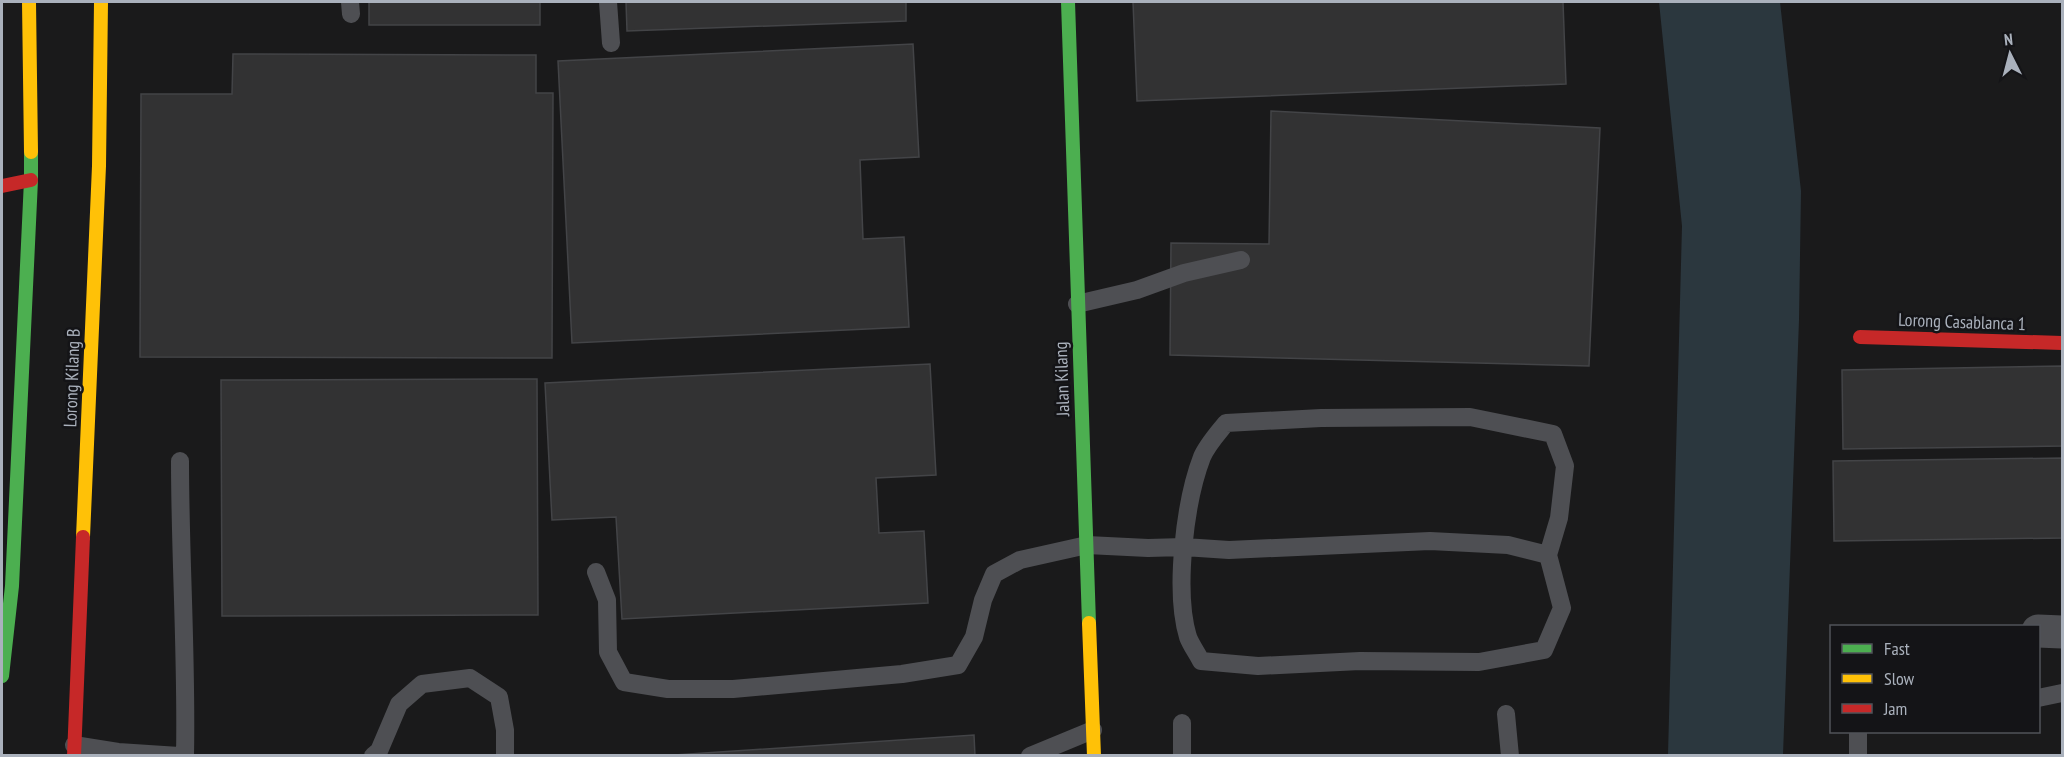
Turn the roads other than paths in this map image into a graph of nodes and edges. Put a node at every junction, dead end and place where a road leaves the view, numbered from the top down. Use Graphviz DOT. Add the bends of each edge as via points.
graph roads {
  1 [pos="29,2"];
  2 [pos="101,2"];
  3 [pos="608,2"];
  4 [pos="1068,2"];
  5 [pos="611,43"];
  6 [pos="32,180"];
  7 [pos="2,186"];
  8 [pos="1241,260"];
  9 [pos="1077,304"];
  10 [pos="1860,337"];
  11 [pos="2062,343"];
  12 [pos="180,461"];
  13 [pos="1087,545"];
  14 [pos="1184,547"];
  15 [pos="1548,555"];
  16 [pos="596,572"];
  17 [pos="2040,631"];
  18 [pos="2062,632"];
  19 [pos="2,676"];
  20 [pos="2062,693"];
  21 [pos="2040,698"];
  22 [pos="1506,714"];
  23 [pos="1182,723"];
  24 [pos="1093,730"];
  25 [pos="1857,733"];
  26 [pos="74,750"];
  27 [pos="179,756"];
  28 [pos="185,756"];
  29 [pos="373,756"];
  30 [pos="506,756"];
  31 [pos="1030,756"];
  32 [pos="1094,756"];
  33 [pos="1182,756"];
  34 [pos="1510,756"];
  35 [pos="1858,756"];
  1 -- 6 [label="main road"];
  2 -- 26 [label="main road, Lorong Kilang B" via="99,166"];
  3 -- 5 [label="lane"];
  4 -- 9 [label="main road, Jalan Kilang"];
  6 -- 7 [label="main road"];
  6 -- 19 [label="main road" via="12,586"];
  8 -- 9 [label="lane"];
  9 -- 13 [label="main road, Jalan Kilang"];
  10 -- 11 [label="main road, Lorong Casablanca 1"];
  12 -- 28 [label="lane"];
  13 -- 14 [label="lane"];
  13 -- 16 [label="lane" via="1020,560 994,574 974,637 958,665 902,674 733,689 668,689 624,682 609,652 607,600"];
  13 -- 24 [label="main road, Jalan Kilang"];
  14 -- 15 [label="lane" via="1229,550 1430,541 1508,545"];
  14 -- 15 [label="lane" via="1182,606 1188,639 1201,661 1258,666 1360,661 1479,662 1544,650 1562,608"];
  14 -- 15 [label="lane" via="1188,505 1203,454 1226,423 1470,417 1553,434 1565,466 1559,518"];
  17 -- 18 [label="street"];
  20 -- 21 [label="lane"];
  22 -- 34 [label="lane"];
  23 -- 33 [label="lane"];
  24 -- 31 [label="lane"];
  24 -- 32 [label="main road, Jalan Kilang"];
  25 -- 35 [label="lane"];
  26 -- 27 [label="lane"];
  29 -- 30 [label="lane" via="379,752 399,704 422,684 470,678 500,698"];
}
